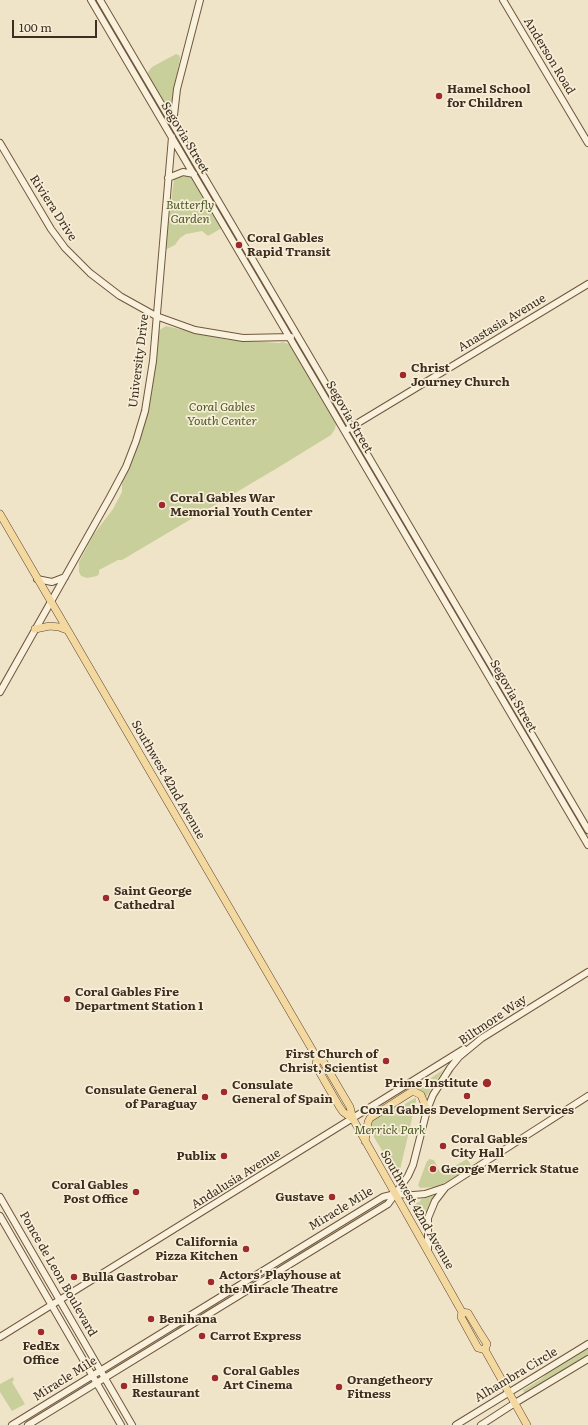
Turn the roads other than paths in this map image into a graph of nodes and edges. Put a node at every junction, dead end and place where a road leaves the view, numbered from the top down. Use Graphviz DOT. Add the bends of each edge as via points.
graph roads {
  1 [pos="91,0"];
  2 [pos="100,0"];
  3 [pos="200,0"];
  4 [pos="503,0"];
  5 [pos="172,124"];
  6 [pos="172,138"];
  7 [pos="588,143"];
  8 [pos="0,144"];
  9 [pos="194,174"];
  10 [pos="168,178"];
  11 [pos="588,284"];
  12 [pos="156,316"];
  13 [pos="298,336"];
  14 [pos="289,337"];
  15 [pos="351,427"];
  16 [pos="345,430"];
  17 [pos="0,514"];
  18 [pos="65,577"];
  19 [pos="37,579"];
  20 [pos="50,602"];
  21 [pos="35,629"];
  22 [pos="67,630"];
  23 [pos="0,692"];
  24 [pos="588,830"];
  25 [pos="588,845"];
  26 [pos="588,972"];
  27 [pos="482,1038"];
  28 [pos="588,1096"];
  29 [pos="427,1110"];
  30 [pos="353,1119"];
  31 [pos="365,1141"];
  32 [pos="446,1187"];
  33 [pos="395,1194"];
  34 [pos="0,1197"];
  35 [pos="0,1216"];
  36 [pos="428,1251"];
  37 [pos="60,1299"];
  38 [pos="52,1305"];
  39 [pos="462,1312"];
  40 [pos="0,1337"];
  41 [pos="588,1344"];
  42 [pos="486,1347"];
  43 [pos="588,1359"];
  44 [pos="101,1370"];
  45 [pos="93,1376"];
  46 [pos="105,1378"];
  47 [pos="97,1383"];
  48 [pos="508,1392"];
  49 [pos="515,1403"];
  50 [pos="12,1425"];
  51 [pos="28,1425"];
  52 [pos="121,1425"];
  53 [pos="132,1425"];
  54 [pos="456,1425"];
  55 [pos="481,1425"];
  56 [pos="527,1425"];
  1 -- 6 [label="street, Segovia Street"];
  2 -- 5 [label="street, Segovia Street"];
  3 -- 5 [label="street, University Drive" via="178,84"];
  4 -- 7 [label="street, Anderson Road"];
  5 -- 6 [label="street, University Drive"];
  5 -- 13 [label="street, Segovia Street"];
  6 -- 9 [label="street, Segovia Street"];
  6 -- 10 [label="street, University Drive"];
  8 -- 12 [label="street, Riviera Drive" via="53,232 69,252 95,278 114,292"];
  9 -- 10 [label="street" via="183,172"];
  9 -- 14 [label="street, Segovia Street"];
  10 -- 12 [label="street, University Drive"];
  11 -- 15 [label="street, Anastasia Avenue"];
  12 -- 14 [label="street, Riviera Drive" via="217,335 247,338"];
  12 -- 18 [label="street, University Drive" via="148,391 136,441 123,473"];
  13 -- 14 [label="street, Riviera Drive"];
  13 -- 15 [label="street, Segovia Street"];
  14 -- 16 [label="street, Segovia Street"];
  15 -- 16 [label="street, Anastasia Avenue"];
  15 -- 24 [label="street, Segovia Street"];
  16 -- 25 [label="street, Segovia Street"];
  17 -- 19 [label="main road, Southwest 42nd Avenue"];
  18 -- 19 [label="street" via="52,582"];
  18 -- 20 [label="street, University Drive"];
  19 -- 20 [label="main road, Southwest 42nd Avenue"];
  20 -- 21 [label="street, University Drive"];
  20 -- 22 [label="main road, Southwest 42nd Avenue"];
  21 -- 22 [label="main road" via="50,626"];
  21 -- 23 [label="street, University Drive"];
  22 -- 30 [label="main road, Southwest 42nd Avenue" via="317,1058 323,1061 342,1093"];
  26 -- 27 [label="street, Biltmore Way"];
  27 -- 29 [label="street, Biltmore Way" via="450,1068"];
  27 -- 30 [label="street, Andalusia Avenue"];
  28 -- 32 [label="street"];
  29 -- 31 [label="main road" via="421,1095 411,1092 370,1118"];
  29 -- 33 [label="street, Biltmore Way" via="414,1165"];
  30 -- 31 [label="main road, Southwest 42nd Avenue"];
  30 -- 37 [label="street, Andalusia Avenue"];
  31 -- 33 [label="main road, Southwest 42nd Avenue"];
  32 -- 33 [label="street" via="425,1194"];
  32 -- 36 [label="street" via="430,1214"];
  33 -- 36 [label="main road, Southwest 42nd Avenue"];
  33 -- 44 [label="street, Miracle Mile" via="383,1196"];
  33 -- 46 [label="street, Miracle Mile" via="388,1204"];
  34 -- 37 [label="street, Ponce de Leon Boulevard"];
  35 -- 38 [label="street, Ponce de Leon Boulevard"];
  36 -- 39 [label="main road, Southwest 42nd Avenue"];
  37 -- 38 [label="street, Andalusia Avenue"];
  37 -- 44 [label="street, Ponce de Leon Boulevard"];
  38 -- 40 [label="street, Andalusia Avenue"];
  38 -- 45 [label="street, Ponce de Leon Boulevard"];
  39 -- 42 [label="main road, Southwest 42nd Avenue" via="468,1313"];
  39 -- 42 [label="main road, Southwest 42nd Avenue" via="461,1318 478,1348"];
  41 -- 48 [label="street, Alhambra Circle"];
  42 -- 48 [label="main road, Southwest 42nd Avenue"];
  43 -- 49 [label="street, Alhambra Circle"];
  44 -- 45 [label="street, Miracle Mile"];
  44 -- 46 [label="street, Ponce de Leon Boulevard"];
  45 -- 47 [label="street, Ponce de Leon Boulevard"];
  45 -- 50 [label="street, Miracle Mile"];
  46 -- 47 [label="street, Miracle Mile"];
  46 -- 53 [label="street, Ponce de Leon Boulevard"];
  47 -- 51 [label="street, Miracle Mile"];
  47 -- 52 [label="street, Ponce de Leon Boulevard"];
  48 -- 49 [label="main road, Southwest 42nd Avenue"];
  48 -- 54 [label="street, Alhambra Circle"];
  49 -- 55 [label="street, Alhambra Circle"];
  49 -- 56 [label="main road, Southwest 42nd Avenue"];
}
